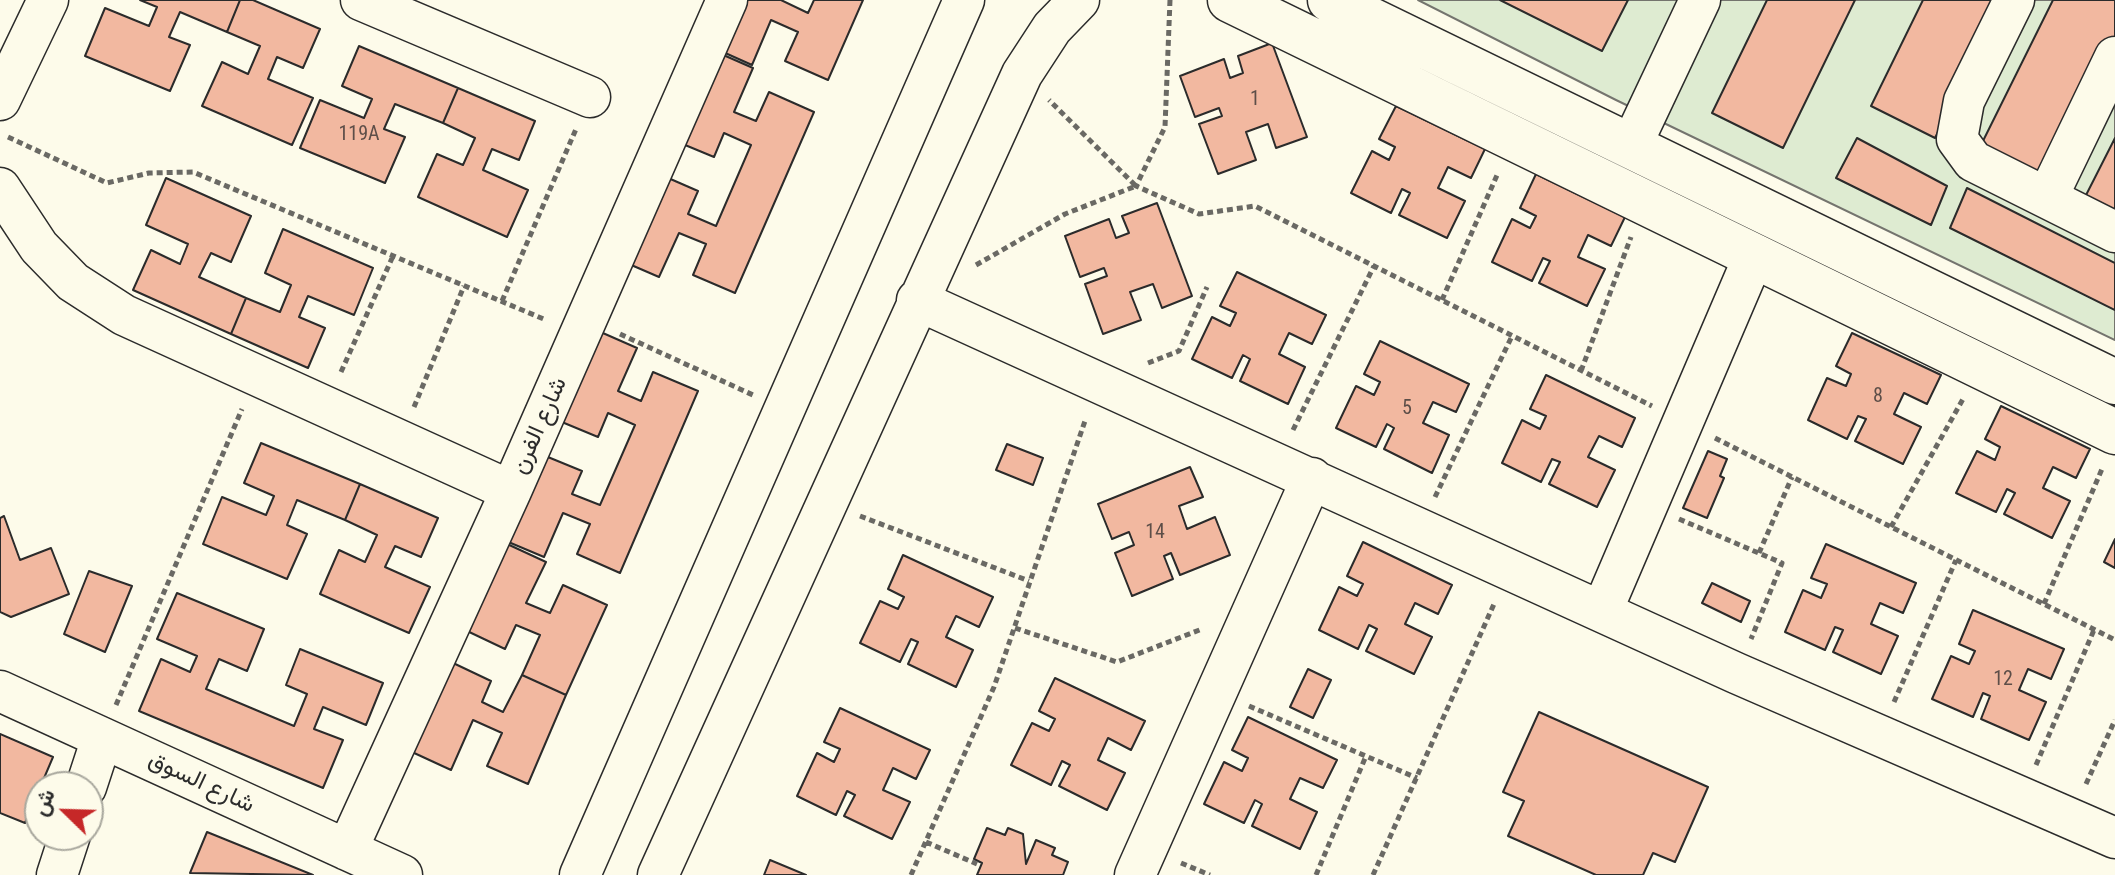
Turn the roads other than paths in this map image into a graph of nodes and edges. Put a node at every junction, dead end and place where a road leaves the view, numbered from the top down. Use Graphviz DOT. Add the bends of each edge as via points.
graph roads {
  1 [pos="48,0"];
  2 [pos="361,0"];
  3 [pos="727,0"];
  4 [pos="964,0"];
  5 [pos="1230,0"];
  6 [pos="1330,0"];
  7 [pos="1700,0"];
  8 [pos="2014,0"];
  9 [pos="1057,9"];
  10 [pos="2115,57"];
  11 [pos="590,97"];
  12 [pos="0,100"];
  13 [pos="1631,146"];
  14 [pos="0,188"];
  15 [pos="2047,198"];
  16 [pos="2115,232"];
  17 [pos="1754,256"];
  18 [pos="917,300"];
  19 [pos="2115,382"];
  20 [pos="2109,450"];
  21 [pos="1312,478"];
  22 [pos="511,491"];
  23 [pos="1602,611"];
  24 [pos="0,691"];
  25 [pos="102,738"];
  26 [pos="91,771"];
  27 [pos="2115,838"];
  28 [pos="347,850"];
  29 [pos="65,851"];
  30 [pos="57,875"];
  31 [pos="402,875"];
  32 [pos="580,875"];
  33 [pos="658,875"];
  34 [pos="1135,875"];
  1 -- 12 [label="street"];
  2 -- 11 [label="street"];
  3 -- 22 [label="street, شارع الفرن"];
  4 -- 32 [label="street"];
  5 -- 17 [label="main road"];
  6 -- 13 [label="main road"];
  7 -- 13 [label="street"];
  8 -- 15 [label="street" via="1964,101 1957,139 1973,161"];
  9 -- 18 [label="street"];
  10 -- 15 [label="street"];
  13 -- 19 [label="main road"];
  14 -- 22 [label="street" via="39,247 73,282 124,315"];
  15 -- 16 [label="street"];
  17 -- 20 [label="main road" via="1981,367"];
  17 -- 23 [label="street"];
  18 -- 21 [label="street"];
  18 -- 33 [label="street"];
  21 -- 23 [label="street"];
  21 -- 34 [label="street"];
  22 -- 28 [label="street, شارع الفرن"];
  23 -- 27 [label="street"];
  24 -- 25 [label="street, شارع السوق"];
  25 -- 26 [label="street"];
  25 -- 28 [label="street, شارع السوق"];
  28 -- 31 [label="street, شارع السوق"];
  29 -- 30 [label="street"];
}
